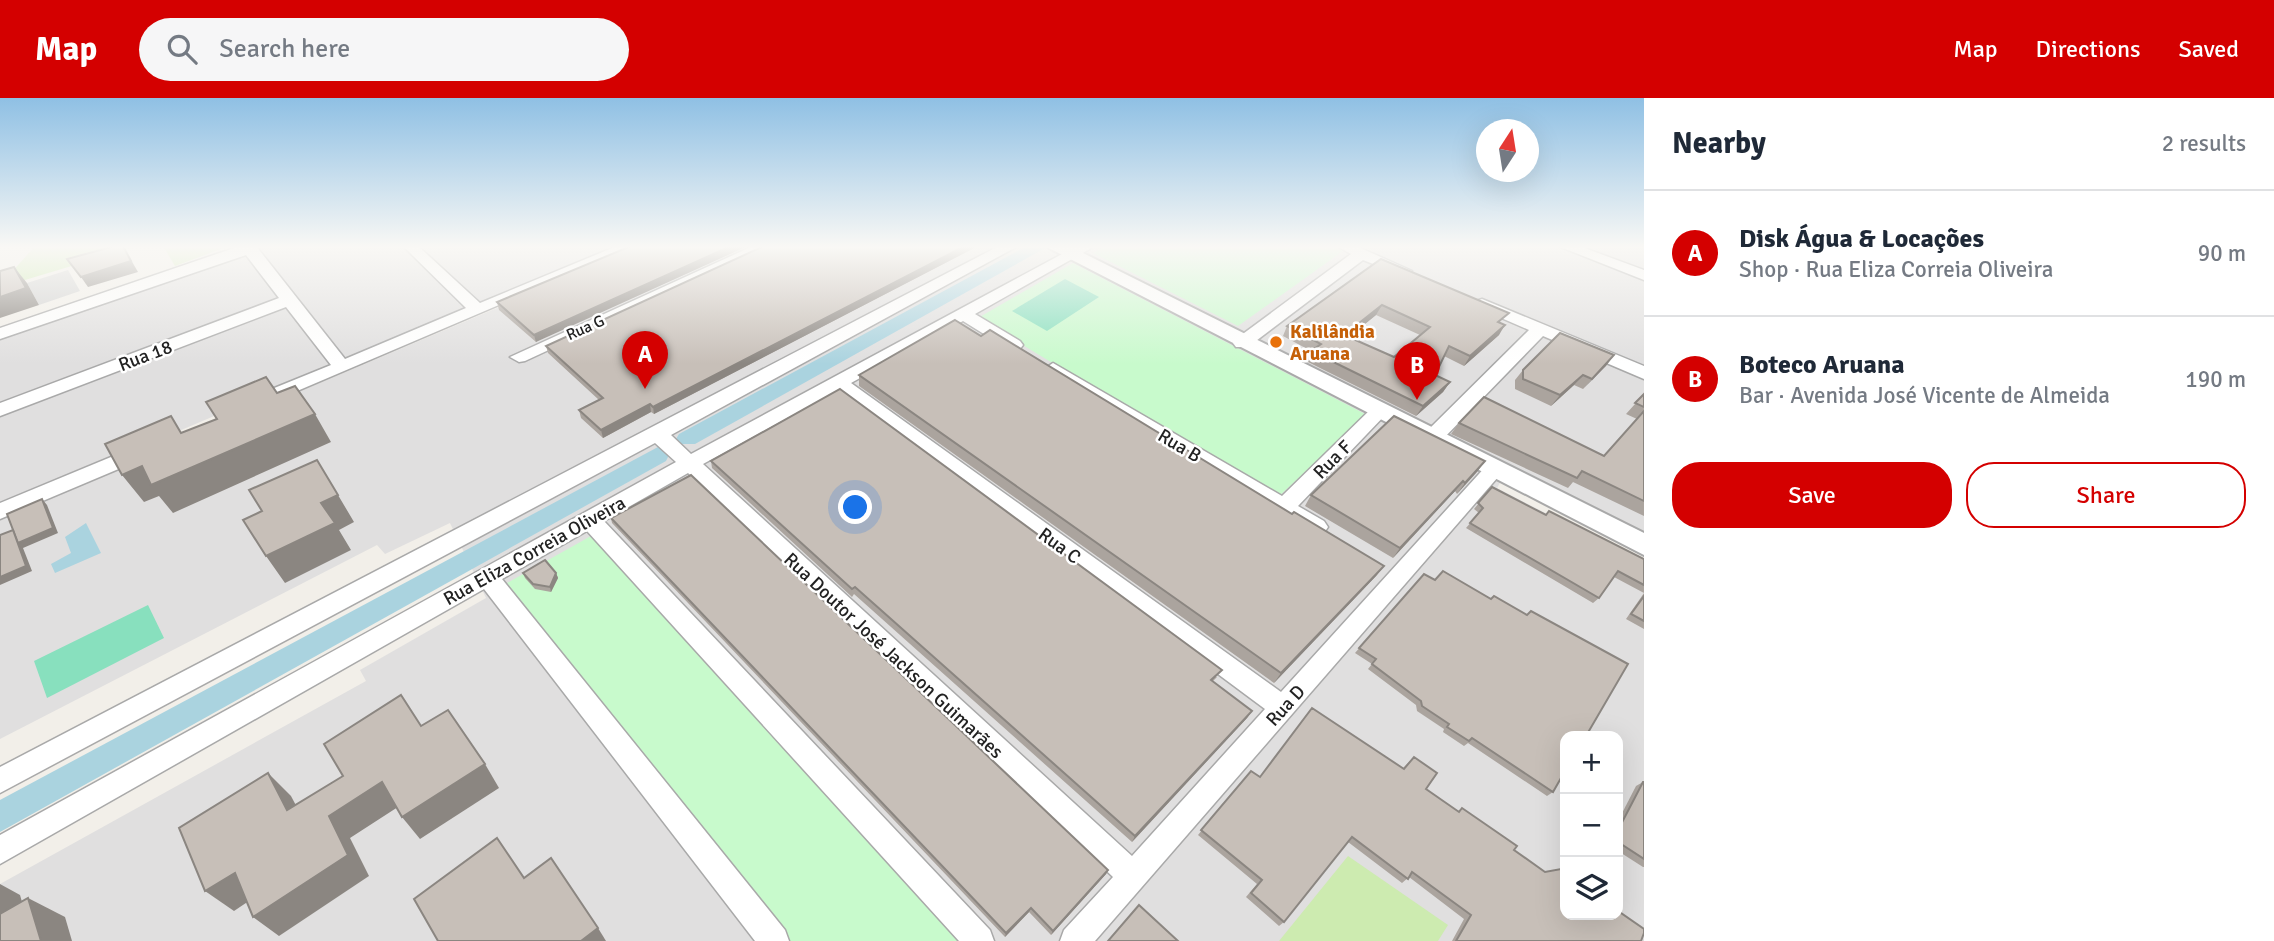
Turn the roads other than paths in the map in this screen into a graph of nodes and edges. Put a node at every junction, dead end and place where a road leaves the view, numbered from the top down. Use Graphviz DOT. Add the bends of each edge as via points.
graph roads {
  1 [pos="139,285"];
  2 [pos="279,285"];
  3 [pos="452,285"];
  4 [pos="534,285"];
  5 [pos="678,285"];
  6 [pos="936,285"];
  7 [pos="1008,285"];
  8 [pos="1138,285"];
  9 [pos="1320,285"];
  10 [pos="1468,298"];
  11 [pos="290,300"];
  12 [pos="477,309"];
  13 [pos="961,313"];
  14 [pos="1540,329"];
  15 [pos="0,334"];
  16 [pos="1242,343"];
  17 [pos="519,357"];
  18 [pos="341,366"];
  19 [pos="1644,373"];
  20 [pos="837,382"];
  21 [pos="252,404"];
  22 [pos="0,410"];
  23 [pos="1380,411"];
  24 [pos="657,433"];
  25 [pos="1433,438"];
  26 [pos="163,442"];
  27 [pos="688,464"];
  28 [pos="1495,469"];
  29 [pos="1284,507"];
  30 [pos="0,511"];
  31 [pos="589,519"];
  32 [pos="1330,535"];
  33 [pos="1644,545"];
  34 [pos="1377,562"];
  35 [pos="1400,576"];
  36 [pos="487,577"];
  37 [pos="1283,708"];
  38 [pos="0,781"];
  39 [pos="0,850"];
  40 [pos="1133,876"];
  41 [pos="774,941"];
  42 [pos="979,941"];
  43 [pos="1075,941"];
  1 -- 15 [label="street"];
  2 -- 11 [label="street"];
  3 -- 12 [label="street"];
  4 -- 12 [label="street"];
  5 -- 17 [label="street, Rua G"];
  6 -- 24 [label="street"];
  7 -- 13 [label="street, Rua Eliza Correia Oliveira"];
  8 -- 16 [label="street"];
  9 -- 16 [label="street"];
  10 -- 14 [label="street"];
  11 -- 18 [label="street"];
  11 -- 22 [label="street, Rua 18"];
  12 -- 18 [label="street"];
  13 -- 20 [label="street, Rua Eliza Correia Oliveira"];
  13 -- 29 [label="street, Rua B"];
  14 -- 19 [label="street"];
  14 -- 25 [label="street"];
  16 -- 23 [label="street"];
  18 -- 21 [label="street"];
  20 -- 27 [label="street, Rua Eliza Correia Oliveira"];
  20 -- 37 [label="street, Rua C"];
  23 -- 25 [label="street"];
  23 -- 29 [label="street, Rua F"];
  24 -- 27 [label="street, Rua Doutor José Jackson Guimarães"];
  24 -- 38 [label="street"];
  25 -- 28 [label="street"];
  26 -- 30 [label="street"];
  27 -- 31 [label="street, Rua Eliza Correia Oliveira"];
  27 -- 40 [label="street, Rua Doutor José Jackson Guimarães"];
  28 -- 33 [label="street"];
  28 -- 35 [label="street, Rua D"];
  29 -- 32 [label="street, Rua B"];
  31 -- 36 [label="street, Rua Eliza Correia Oliveira"];
  31 -- 42 [label="street"];
  34 -- 35 [label="street"];
  35 -- 37 [label="street, Rua D"];
  36 -- 39 [label="street, Rua Eliza Correia Oliveira"];
  36 -- 41 [label="street"];
  37 -- 40 [label="street, Rua D"];
  40 -- 43 [label="street, Rua D"];
}
